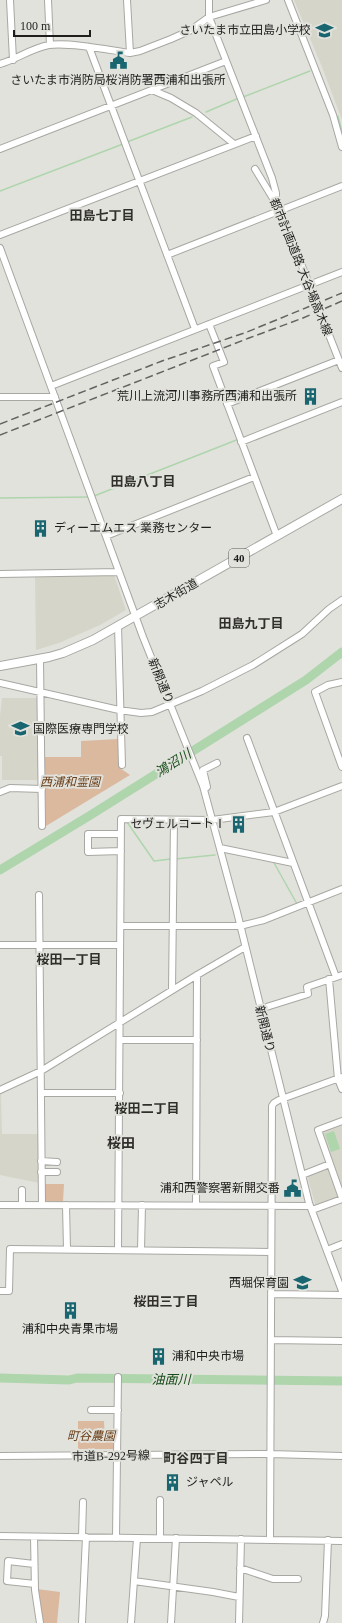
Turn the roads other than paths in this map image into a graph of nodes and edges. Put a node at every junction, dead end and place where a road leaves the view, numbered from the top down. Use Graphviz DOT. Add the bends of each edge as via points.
graph roads {
  1 [pos="10,0"];
  2 [pos="48,0"];
  3 [pos="127,0"];
  4 [pos="208,0"];
  5 [pos="266,0"];
  6 [pos="288,0"];
  7 [pos="210,17"];
  8 [pos="50,45"];
  9 [pos="89,48"];
  10 [pos="130,53"];
  11 [pos="13,60"];
  12 [pos="226,61"];
  13 [pos="0,64"];
  14 [pos="152,90"];
  15 [pos="111,106"];
  16 [pos="256,136"];
  17 [pos="234,144"];
  18 [pos="342,147"];
  19 [pos="0,149"];
  20 [pos="255,169"];
  21 [pos="139,181"];
  22 [pos="342,186"];
  23 [pos="278,207"];
  24 [pos="0,234"];
  25 [pos="0,248"];
  26 [pos="167,255"];
  27 [pos="342,272"];
  28 [pos="310,284"];
  29 [pos="210,324"];
  30 [pos="195,329"];
  31 [pos="340,358"];
  32 [pos="342,368"];
  33 [pos="51,386"];
  34 [pos="0,397"];
  35 [pos="55,397"];
  36 [pos="342,402"];
  37 [pos="227,404"];
  38 [pos="241,440"];
  39 [pos="254,477"];
  40 [pos="342,499"];
  41 [pos="106,536"];
  42 [pos="277,536"];
  43 [pos="119,572"];
  44 [pos="0,574"];
  45 [pos="342,600"];
  46 [pos="136,617"];
  47 [pos="118,626"];
  48 [pos="40,659"];
  49 [pos="0,666"];
  50 [pos="342,682"];
  51 [pos="0,683"];
  52 [pos="40,691"];
  53 [pos="171,704"];
  54 [pos="119,710"];
  55 [pos="247,738"];
  56 [pos="217,763"];
  57 [pos="122,765"];
  58 [pos="342,767"];
  59 [pos="342,786"];
  60 [pos="42,789"];
  61 [pos="204,791"];
  62 [pos="0,792"];
  63 [pos="274,812"];
  64 [pos="174,820"];
  65 [pos="212,820"];
  66 [pos="42,826"];
  67 [pos="121,834"];
  68 [pos="220,848"];
  69 [pos="121,851"];
  70 [pos="293,863"];
  71 [pos="342,889"];
  72 [pos="39,895"];
  73 [pos="308,902"];
  74 [pos="120,926"];
  75 [pos="173,926"];
  76 [pos="240,926"];
  77 [pos="0,945"];
  78 [pos="39,945"];
  79 [pos="120,945"];
  80 [pos="245,948"];
  81 [pos="197,975"];
  82 [pos="339,976"];
  83 [pos="329,979"];
  84 [pos="172,990"];
  85 [pos="260,1009"];
  86 [pos="120,1022"];
  87 [pos="120,1040"];
  88 [pos="197,1040"];
  89 [pos="41,1071"];
  90 [pos="340,1078"];
  91 [pos="0,1090"];
  92 [pos="342,1090"];
  93 [pos="41,1092"];
  94 [pos="120,1093"];
  95 [pos="282,1099"];
  96 [pos="342,1121"];
  97 [pos="41,1161"];
  98 [pos="57,1162"];
  99 [pos="330,1164"];
  100 [pos="42,1172"];
  101 [pos="57,1172"];
  102 [pos="302,1175"];
  103 [pos="22,1190"];
  104 [pos="342,1199"];
  105 [pos="0,1205"];
  106 [pos="22,1205"];
  107 [pos="42,1205"];
  108 [pos="66,1205"];
  109 [pos="119,1205"];
  110 [pos="142,1205"];
  111 [pos="196,1205"];
  112 [pos="271,1205"];
  113 [pos="311,1208"];
  114 [pos="342,1244"];
  115 [pos="67,1249"];
  116 [pos="118,1250"];
  117 [pos="141,1250"];
  118 [pos="327,1250"];
  119 [pos="271,1252"];
  120 [pos="0,1291"];
  121 [pos="342,1291"];
  122 [pos="271,1294"];
  123 [pos="342,1295"];
  124 [pos="270,1340"];
  125 [pos="342,1340"];
  126 [pos="118,1379"];
  127 [pos="91,1410"];
  128 [pos="118,1410"];
  129 [pos="270,1454"];
  130 [pos="0,1456"];
  131 [pos="117,1456"];
  132 [pos="342,1456"];
  133 [pos="160,1500"];
  134 [pos="83,1502"];
  135 [pos="0,1536"];
  136 [pos="34,1537"];
  137 [pos="84,1537"];
  138 [pos="116,1538"];
  139 [pos="137,1538"];
  140 [pos="160,1538"];
  141 [pos="176,1538"];
  142 [pos="241,1539"];
  143 [pos="270,1540"];
  144 [pos="328,1540"];
  145 [pos="342,1541"];
  146 [pos="34,1564"];
  147 [pos="240,1568"];
  148 [pos="298,1579"];
  149 [pos="134,1582"];
  150 [pos="35,1584"];
  151 [pos="174,1588"];
  152 [pos="240,1597"];
  153 [pos="40,1623"];
  154 [pos="82,1623"];
  155 [pos="131,1623"];
  156 [pos="171,1623"];
  157 [pos="239,1623"];
  158 [pos="323,1623"];
  1 -- 11 [label="street"];
  2 -- 8 [label="street"];
  3 -- 10 [label="street"];
  4 -- 7 [label="street"];
  5 -- 7 [label="street"];
  6 -- 18 [label="street" via="333,115"];
  7 -- 10 [label="street" via="171,39"];
  7 -- 12 [label="street"];
  8 -- 9 [label="street"];
  8 -- 11 [label="street"];
  9 -- 10 [label="street"];
  9 -- 15 [label="street"];
  11 -- 13 [label="street"];
  12 -- 14 [label="street"];
  12 -- 16 [label="street"];
  14 -- 15 [label="street"];
  14 -- 17 [label="street" via="192,110"];
  15 -- 19 [label="street"];
  15 -- 21 [label="street"];
  16 -- 17 [label="street"];
  16 -- 23 [label="street" via="272,178"];
  17 -- 21 [label="street"];
  20 -- 23 [label="street, 都市計画道路 大谷場高木線"];
  21 -- 24 [label="street"];
  21 -- 26 [label="street"];
  22 -- 23 [label="street"];
  23 -- 26 [label="street"];
  23 -- 28 [label="street, 都市計画道路 大谷場高木線"];
  25 -- 33 [label="street, 新開通り"];
  26 -- 30 [label="street"];
  27 -- 28 [label="street"];
  28 -- 29 [label="street"];
  28 -- 31 [label="street, 都市計画道路 大谷場高木線"];
  29 -- 30 [label="street"];
  29 -- 37 [label="street" via="224,362 213,366"];
  30 -- 33 [label="street"];
  31 -- 32 [label="street, 都市計画道路 大谷場高木線"];
  31 -- 37 [label="street"];
  33 -- 35 [label="street, 新開通り"];
  34 -- 35 [label="street"];
  35 -- 41 [label="street, 新開通り"];
  36 -- 38 [label="street"];
  37 -- 38 [label="street"];
  38 -- 39 [label="street"];
  39 -- 41 [label="street"];
  39 -- 42 [label="street"];
  40 -- 42 [label="main road, 志木街道 / 40"];
  41 -- 43 [label="street, 新開通り"];
  42 -- 46 [label="main road, 志木街道 / 40"];
  43 -- 44 [label="street"];
  43 -- 46 [label="street, 新開通り"];
  45 -- 53 [label="street" via="302,634 258,662"];
  46 -- 47 [label="main road, 志木街道 / 40"];
  46 -- 53 [label="street, 新開通り"];
  47 -- 48 [label="main road, 志木街道 / 40" via="68,651"];
  47 -- 54 [label="street"];
  48 -- 49 [label="main road, 志木街道 / 40"];
  48 -- 52 [label="street"];
  50 -- 58 [label="street" via="315,692"];
  51 -- 52 [label="street"];
  52 -- 54 [label="street"];
  52 -- 60 [label="street"];
  53 -- 54 [label="street" via="152,712"];
  53 -- 61 [label="street, 新開通り"];
  54 -- 57 [label="street"];
  55 -- 63 [label="street"];
  56 -- 61 [label="street" via="203,770 207,787"];
  59 -- 63 [label="street"];
  60 -- 62 [label="street" via="10,788"];
  60 -- 66 [label="street"];
  61 -- 65 [label="street, 新開通り"];
  63 -- 65 [label="street"];
  63 -- 70 [label="street"];
  64 -- 65 [label="street"];
  64 -- 67 [label="street" via="121,820"];
  64 -- 75 [label="street"];
  65 -- 68 [label="street, 新開通り"];
  67 -- 69 [label="street"];
  67 -- 69 [label="street" via="88,834 88,852"];
  68 -- 70 [label="street"];
  68 -- 76 [label="street, 新開通り"];
  69 -- 74 [label="street"];
  70 -- 73 [label="street"];
  71 -- 73 [label="street"];
  72 -- 78 [label="street"];
  73 -- 76 [label="street" via="264,920"];
  73 -- 82 [label="street"];
  74 -- 75 [label="street"];
  74 -- 79 [label="street"];
  75 -- 76 [label="street"];
  75 -- 84 [label="street"];
  76 -- 80 [label="street, 新開通り"];
  77 -- 78 [label="street"];
  78 -- 79 [label="street"];
  78 -- 89 [label="street"];
  79 -- 86 [label="street"];
  80 -- 81 [label="street"];
  80 -- 85 [label="street, 新開通り"];
  81 -- 84 [label="street"];
  81 -- 88 [label="street"];
  82 -- 83 [label="street"];
  83 -- 85 [label="street" via="307,987 308,994"];
  83 -- 90 [label="street"];
  84 -- 86 [label="street"];
  85 -- 95 [label="street, 新開通り"];
  86 -- 87 [label="street"];
  86 -- 89 [label="street"];
  87 -- 88 [label="street"];
  87 -- 94 [label="street"];
  88 -- 111 [label="street"];
  89 -- 91 [label="street"];
  89 -- 93 [label="street"];
  90 -- 92 [label="street"];
  90 -- 95 [label="street"];
  93 -- 94 [label="street"];
  93 -- 97 [label="street"];
  94 -- 109 [label="street"];
  95 -- 102 [label="street, 新開通り"];
  95 -- 112 [label="street" via="272,1106"];
  96 -- 99 [label="street" via="318,1130"];
  97 -- 98 [label="street"];
  97 -- 100 [label="street"];
  99 -- 102 [label="street"];
  99 -- 104 [label="street"];
  100 -- 101 [label="street"];
  100 -- 107 [label="street"];
  102 -- 113 [label="street, 新開通り"];
  103 -- 106 [label="street"];
  104 -- 113 [label="street"];
  105 -- 106 [label="street"];
  106 -- 107 [label="street"];
  107 -- 108 [label="street"];
  108 -- 109 [label="street"];
  108 -- 115 [label="street"];
  109 -- 110 [label="street"];
  109 -- 116 [label="street"];
  110 -- 111 [label="street"];
  110 -- 117 [label="street"];
  111 -- 112 [label="street"];
  112 -- 113 [label="street"];
  112 -- 119 [label="street"];
  113 -- 118 [label="street, 新開通り"];
  114 -- 118 [label="street"];
  115 -- 116 [label="street"];
  115 -- 120 [label="street" via="10,1249 9,1291"];
  116 -- 117 [label="street"];
  117 -- 119 [label="street"];
  118 -- 121 [label="street, 新開通り"];
  119 -- 122 [label="street"];
  122 -- 123 [label="street"];
  122 -- 124 [label="street"];
  124 -- 125 [label="street"];
  124 -- 129 [label="street"];
  126 -- 128 [label="street"];
  127 -- 128 [label="street"];
  128 -- 131 [label="street"];
  129 -- 131 [label="street, 市道B-292号線"];
  129 -- 132 [label="street, 市道B-292号線"];
  129 -- 143 [label="street"];
  130 -- 131 [label="street, 市道B-292号線"];
  131 -- 138 [label="street"];
  133 -- 140 [label="street"];
  134 -- 137 [label="street"];
  135 -- 136 [label="street"];
  136 -- 137 [label="street"];
  136 -- 146 [label="street"];
  137 -- 138 [label="street"];
  137 -- 154 [label="street"];
  138 -- 139 [label="street"];
  139 -- 140 [label="street"];
  139 -- 149 [label="street"];
  140 -- 141 [label="street"];
  141 -- 142 [label="street"];
  141 -- 151 [label="street"];
  142 -- 143 [label="street"];
  142 -- 147 [label="street"];
  143 -- 144 [label="street"];
  144 -- 145 [label="street"];
  144 -- 158 [label="street"];
  146 -- 150 [label="street"];
  146 -- 150 [label="street" via="8,1561 7,1581"];
  147 -- 148 [label="street" via="273,1579"];
  147 -- 152 [label="street"];
  149 -- 151 [label="street"];
  149 -- 155 [label="street"];
  150 -- 153 [label="street"];
  151 -- 152 [label="street"];
  151 -- 156 [label="street"];
  152 -- 157 [label="street"];
}
